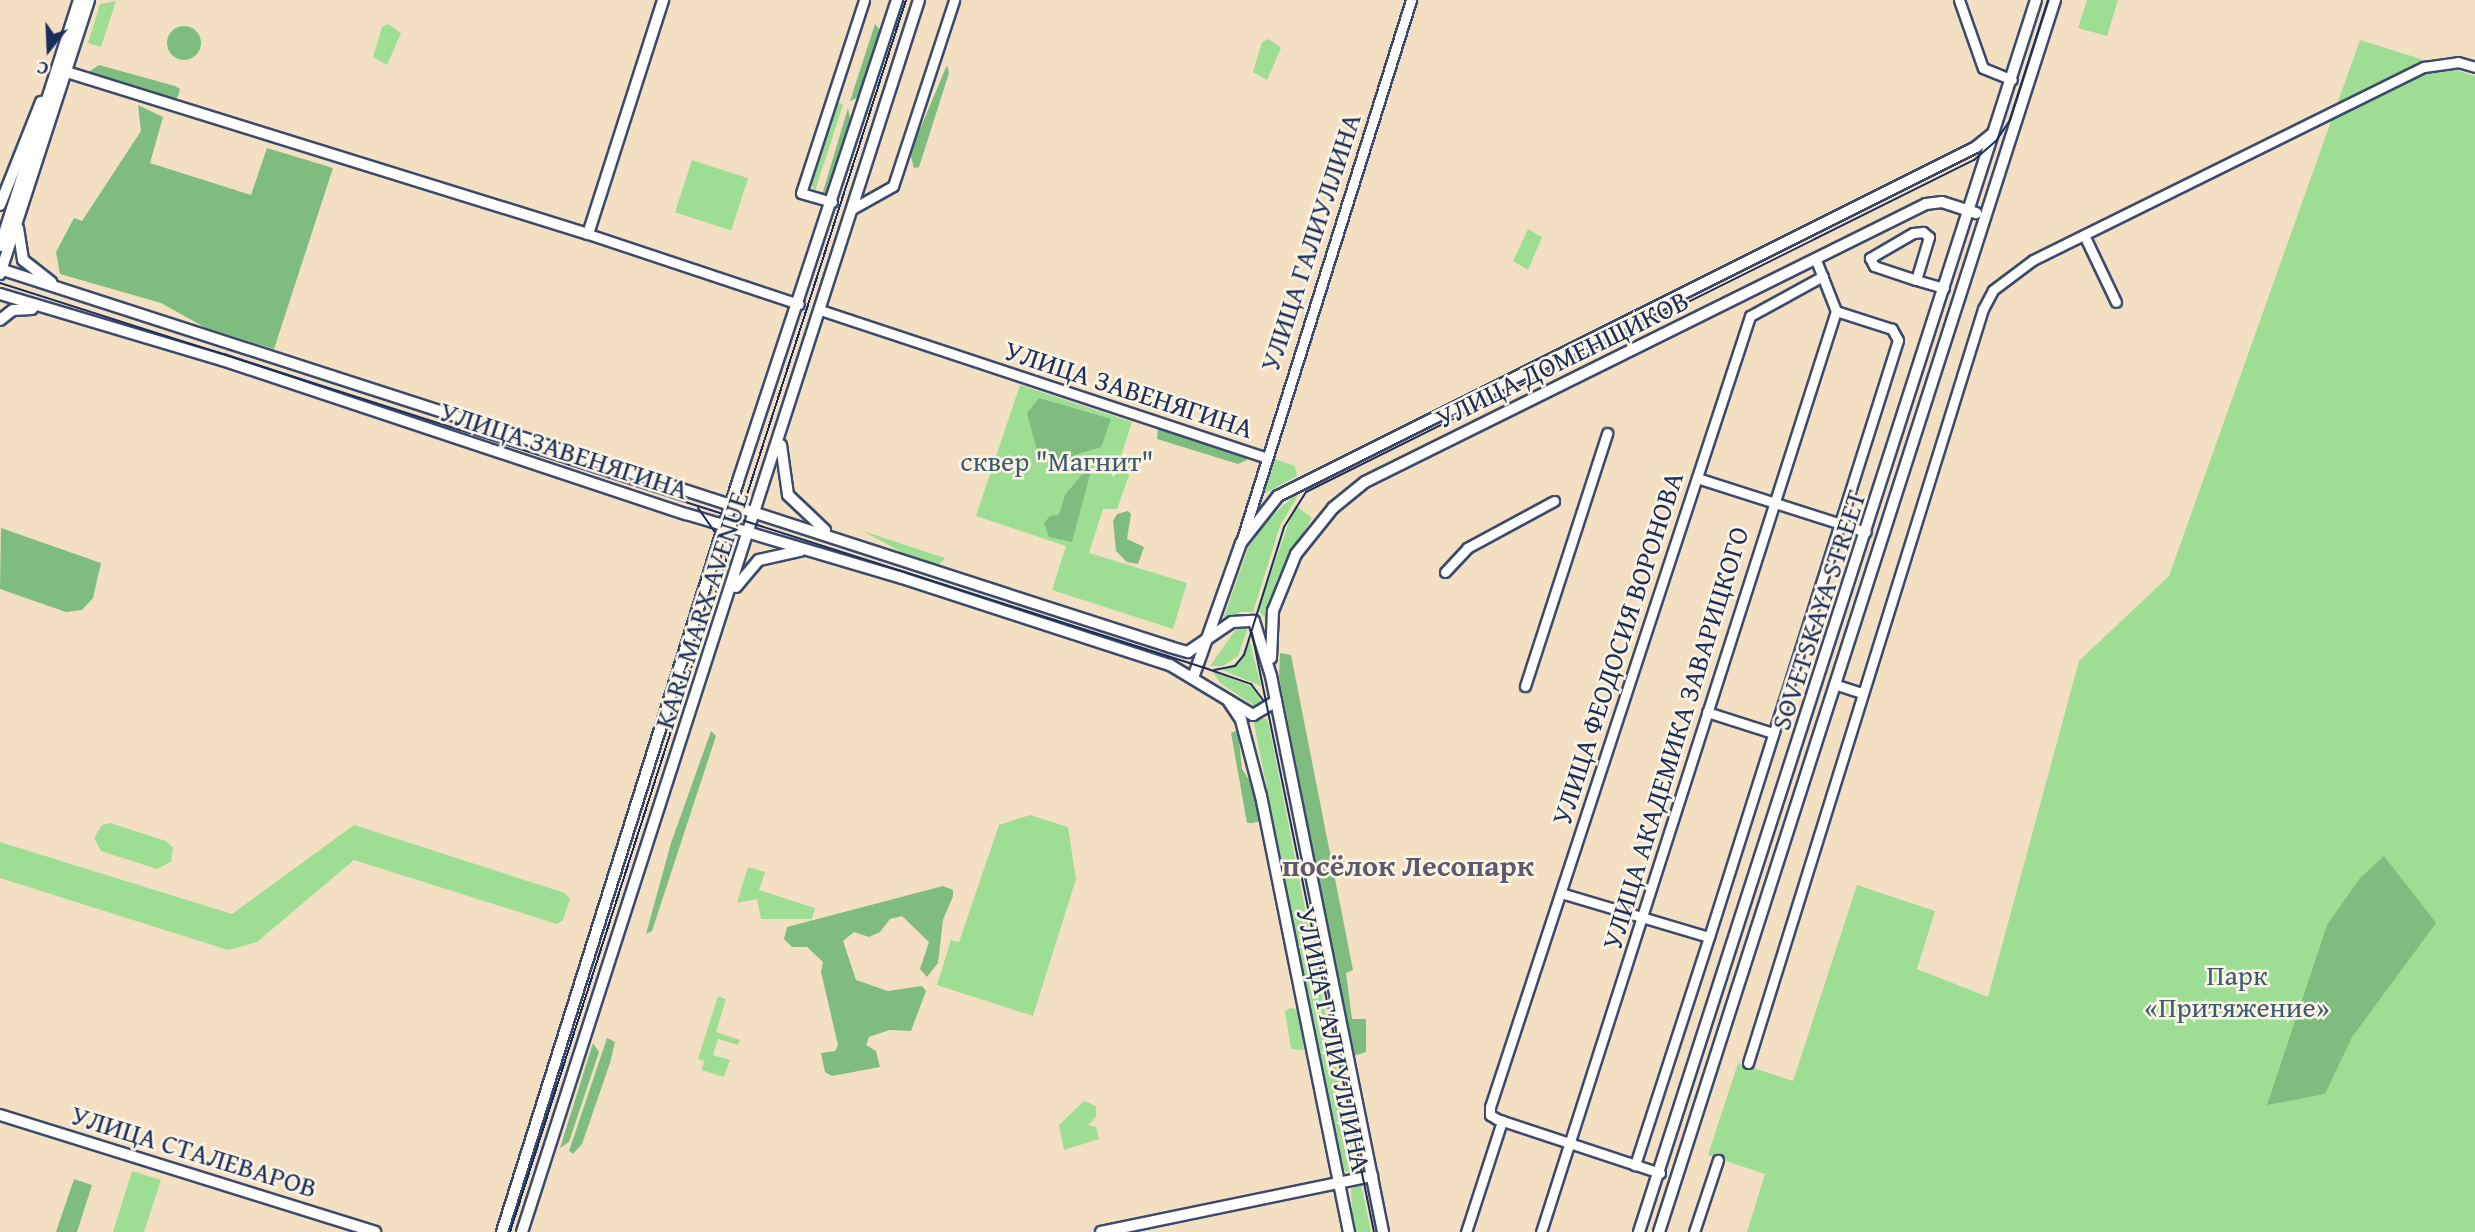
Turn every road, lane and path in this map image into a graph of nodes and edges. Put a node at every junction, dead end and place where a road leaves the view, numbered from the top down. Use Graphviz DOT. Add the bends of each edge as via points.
graph roads {
  1 [pos="79,0"];
  2 [pos="89,0"];
  3 [pos="663,0"];
  4 [pos="864,0"];
  5 [pos="897,0"];
  6 [pos="919,0"];
  7 [pos="954,0"];
  8 [pos="1411,0"];
  9 [pos="1959,0"];
  10 [pos="2036,0"];
  11 [pos="2055,0"];
  12 [pos="2475,67"];
  13 [pos="62,71"];
  14 [pos="2012,80"];
  15 [pos="53,82"];
  16 [pos="2027,85"];
  17 [pos="1995,131"];
  18 [pos="832,202"];
  19 [pos="0,205"];
  20 [pos="852,209"];
  21 [pos="1969,210"];
  22 [pos="19,213"];
  23 [pos="1985,216"];
  24 [pos="588,234"];
  25 [pos="2084,235"];
  26 [pos="0,246"];
  27 [pos="1816,260"];
  28 [pos="0,271"];
  29 [pos="1823,276"];
  30 [pos="1916,280"];
  31 [pos="1944,288"];
  32 [pos="65,291"];
  33 [pos="0,294"];
  34 [pos="2116,302"];
  35 [pos="799,304"];
  36 [pos="820,310"];
  37 [pos="1836,311"];
  38 [pos="57,312"];
  39 [pos="0,320"];
  40 [pos="1607,433"];
  41 [pos="780,437"];
  42 [pos="1265,457"];
  43 [pos="1697,478"];
  44 [pos="1254,498"];
  45 [pos="1554,501"];
  46 [pos="1773,502"];
  47 [pos="1269,503"];
  48 [pos="731,505"];
  49 [pos="756,513"];
  50 [pos="1838,523"];
  51 [pos="725,526"];
  52 [pos="1866,532"];
  53 [pos="750,533"];
  54 [pos="836,537"];
  55 [pos="1241,543"];
  56 [pos="807,550"];
  57 [pos="1445,572"];
  58 [pos="727,602"];
  59 [pos="1205,642"];
  60 [pos="1194,675"];
  61 [pos="1271,676"];
  62 [pos="1837,685"];
  63 [pos="1525,686"];
  64 [pos="1862,694"];
  65 [pos="1225,697"];
  66 [pos="1276,702"];
  67 [pos="1707,712"];
  68 [pos="1773,733"];
  69 [pos="1777,811"];
  70 [pos="1794,817"];
  71 [pos="1561,893"];
  72 [pos="1643,919"];
  73 [pos="1709,937"];
  74 [pos="1748,1063"];
  75 [pos="0,1115"];
  76 [pos="1502,1121"];
  77 [pos="1570,1143"];
  78 [pos="1718,1160"];
  79 [pos="1635,1165"];
  80 [pos="1660,1173"];
  81 [pos="1372,1176"];
  82 [pos="1340,1182"];
  83 [pos="375,1232"];
  84 [pos="502,1232"];
  85 [pos="522,1232"];
  86 [pos="1101,1232"];
  87 [pos="1349,1232"];
  88 [pos="1383,1232"];
  89 [pos="1466,1232"];
  90 [pos="1541,1232"];
  91 [pos="1639,1232"];
  92 [pos="1659,1232"];
  93 [pos="1694,1232"];
  1 -- 13 [label="main road"];
  2 -- 13 [label="main road"];
  3 -- 24 [label="main road"];
  4 -- 18 [label="street" via="802,193"];
  5 -- 18 [label="main road, KARL MARX AVENUE"];
  6 -- 20 [label="main road, KARL MARX AVENUE"];
  7 -- 20 [label="street" via="893,186"];
  8 -- 42 [label="street, УЛИЦА ГАЛИУЛЛИНА"];
  9 -- 14 [label="street" via="1983,68"];
  10 -- 14 [label="main road, SOVETSKAYA STREET"];
  11 -- 16 [label="main road, SOVETSKAYA STREET"];
  12 -- 25 [label="street" via="2458,62 2424,66"];
  13 -- 15 [label="main road"];
  13 -- 22 [label="main road"];
  13 -- 24 [label="main road"];
  14 -- 16 [label="main road"];
  14 -- 17 [label="main road, SOVETSKAYA STREET"];
  15 -- 19 [label="main road" via="31,121"];
  15 -- 26 [label="main road"];
  16 -- 23 [label="main road, SOVETSKAYA STREET"];
  17 -- 21 [label="main road, SOVETSKAYA STREET"];
  17 -- 47 [label="main road, УЛИЦА ДОМЕНЩИКОВ" via="1976,148 1369,447"];
  18 -- 35 [label="main road, KARL MARX AVENUE"];
  20 -- 36 [label="main road, KARL MARX AVENUE"];
  21 -- 23 [label="main road, УЛИЦА ДОМЕНЩИКОВ"];
  21 -- 27 [label="main road, УЛИЦА ДОМЕНЩИКОВ" via="1942,202 1926,204"];
  21 -- 31 [label="main road, SOVETSKAYA STREET"];
  22 -- 28 [label="main road"];
  22 -- 32 [label="main road, УЛИЦА ЗАВЕНЯГИНА" via="17,235 23,260"];
  23 -- 62 [label="main road, SOVETSKAYA STREET"];
  24 -- 35 [label="street"];
  25 -- 34 [label="street"];
  25 -- 64 [label="street" via="2007,276 1983,309"];
  27 -- 29 [label="street"];
  27 -- 61 [label="main road, УЛИЦА ДОМЕНЩИКОВ" via="1355,489 1311,533 1285,577 1270,629"];
  28 -- 32 [label="main road, УЛИЦА ЗАВЕНЯГИНА"];
  29 -- 37 [label="street"];
  29 -- 43 [label="street, УЛИЦА ФЕОДОСИЯ ВОРОНОВА" via="1751,313"];
  30 -- 30 [label="street" via="1874,266 1870,258 1913,233 1923,232 1928,237"];
  30 -- 31 [label="street"];
  31 -- 52 [label="main road, SOVETSKAYA STREET"];
  32 -- 48 [label="main road, УЛИЦА ЗАВЕНЯГИНА"];
  33 -- 38 [label="main road, УЛИЦА ЗАВЕНЯГИНА"];
  35 -- 48 [label="main road, KARL MARX AVENUE"];
  36 -- 41 [label="main road, KARL MARX AVENUE"];
  36 -- 42 [label="street, УЛИЦА ЗАВЕНЯГИНА"];
  37 -- 46 [label="street, УЛИЦА АКАДЕМИКА ЗАВАРИЦКОГО"];
  37 -- 50 [label="street" via="1892,329 1898,340"];
  38 -- 39 [label="main road" via="20,308"];
  38 -- 51 [label="main road, УЛИЦА ЗАВЕНЯГИНА" via="234,364"];
  40 -- 63 [label="street"];
  41 -- 49 [label="main road, KARL MARX AVENUE"];
  41 -- 54 [label="main road" via="788,495 808,519"];
  42 -- 44 [label="street, УЛИЦА ГАЛИУЛЛИНА"];
  43 -- 46 [label="street"];
  43 -- 71 [label="street, УЛИЦА ФЕОДОСИЯ ВОРОНОВА"];
  44 -- 47 [label="street"];
  44 -- 55 [label="street, УЛИЦА ГАЛИУЛЛИНА"];
  45 -- 57 [label="street" via="1467,548"];
  46 -- 50 [label="street"];
  46 -- 67 [label="street, УЛИЦА АКАДЕМИКА ЗАВАРИЦКОГО"];
  47 -- 55 [label="main road, УЛИЦА ДОМЕНЩИКОВ"];
  48 -- 49 [label="main road, УЛИЦА ЗАВЕНЯГИНА"];
  48 -- 51 [label="main road, KARL MARX AVENUE"];
  49 -- 53 [label="main road, KARL MARX AVENUE"];
  49 -- 54 [label="main road, УЛИЦА ЗАВЕНЯГИНА"];
  50 -- 52 [label="street"];
  50 -- 68 [label="street"];
  51 -- 53 [label="main road, УЛИЦА ЗАВЕНЯГИНА"];
  51 -- 84 [label="main road, KARL MARX AVENUE"];
  52 -- 69 [label="main road, SOVETSKAYA STREET"];
  53 -- 56 [label="main road, УЛИЦА ЗАВЕНЯГИНА"];
  53 -- 58 [label="main road, KARL MARX AVENUE"];
  54 -- 59 [label="main road, УЛИЦА ЗАВЕНЯГИНА" via="1180,650 1188,652"];
  55 -- 59 [label="main road, УЛИЦА ГАЛИУЛЛИНА"];
  56 -- 58 [label="main road" via="760,560"];
  56 -- 60 [label="main road, УЛИЦА ЗАВЕНЯГИНА"];
  58 -- 85 [label="main road, KARL MARX AVENUE"];
  59 -- 60 [label="main road, УЛИЦА ГАЛИУЛЛИНА"];
  59 -- 61 [label="main road, УЛИЦА ГАЛИУЛЛИНА" via="1232,622 1254,621"];
  60 -- 65 [label="main road, УЛИЦА ГАЛИУЛЛИНА"];
  61 -- 66 [label="main road, УЛИЦА ГАЛИУЛЛИНА"];
  62 -- 64 [label="street"];
  62 -- 70 [label="main road, SOVETSKAYA STREET"];
  64 -- 74 [label="street"];
  65 -- 66 [label="main road, УЛИЦА ГАЛИУЛЛИНА" via="1253,715"];
  65 -- 82 [label="main road, УЛИЦА ГАЛИУЛЛИНА" via="1241,720 1261,796"];
  66 -- 81 [label="main road, УЛИЦА ГАЛИУЛЛИНА"];
  67 -- 68 [label="street"];
  67 -- 72 [label="street, УЛИЦА АКАДЕМИКА ЗАВАРИЦКОГО"];
  68 -- 73 [label="street"];
  69 -- 70 [label="main road"];
  69 -- 80 [label="main road, SOVETSKAYA STREET"];
  70 -- 92 [label="main road, SOVETSKAYA STREET"];
  71 -- 72 [label="street"];
  71 -- 76 [label="street, УЛИЦА ФЕОДОСИЯ ВОРОНОВА" via="1490,1115"];
  72 -- 73 [label="street"];
  72 -- 77 [label="street, УЛИЦА АКАДЕМИКА ЗАВАРИЦКОГО"];
  73 -- 79 [label="street"];
  75 -- 83 [label="main road, УЛИЦА СТАЛЕВАРОВ"];
  76 -- 77 [label="street"];
  76 -- 89 [label="street"];
  77 -- 79 [label="street"];
  77 -- 90 [label="street, УЛИЦА АКАДЕМИКА ЗАВАРИЦКОГО"];
  78 -- 93 [label="street"];
  79 -- 80 [label="street"];
  80 -- 91 [label="main road, SOVETSKAYA STREET"];
  81 -- 82 [label="main road"];
  81 -- 88 [label="main road, УЛИЦА ГАЛИУЛЛИНА"];
  82 -- 86 [label="main road"];
  82 -- 87 [label="main road, УЛИЦА ГАЛИУЛЛИНА"];
}
